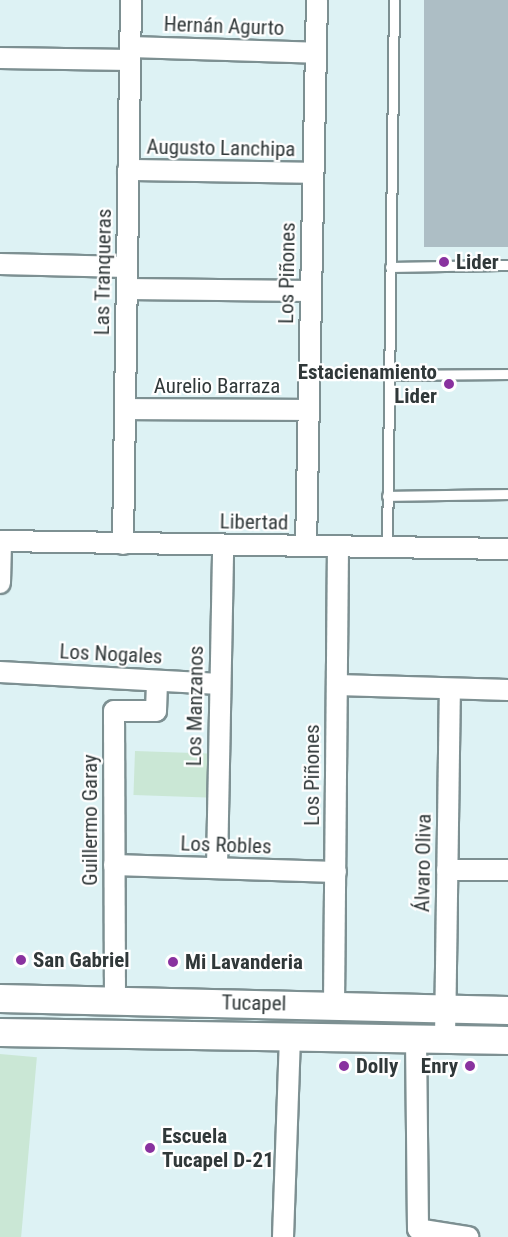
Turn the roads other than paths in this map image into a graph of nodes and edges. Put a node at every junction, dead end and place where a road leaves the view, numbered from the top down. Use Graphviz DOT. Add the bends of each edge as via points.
graph roads {
  1 [pos="131,0"];
  2 [pos="317,0"];
  3 [pos="394,0"];
  4 [pos="316,53"];
  5 [pos="130,54"];
  6 [pos="0,58"];
  7 [pos="128,170"];
  8 [pos="313,173"];
  9 [pos="0,264"];
  10 [pos="508,265"];
  11 [pos="127,267"];
  12 [pos="390,267"];
  13 [pos="127,289"];
  14 [pos="311,291"];
  15 [pos="508,374"];
  16 [pos="389,375"];
  17 [pos="125,409"];
  18 [pos="309,410"];
  19 [pos="508,494"];
  20 [pos="387,496"];
  21 [pos="0,541"];
  22 [pos="123,544"];
  23 [pos="223,545"];
  24 [pos="306,546"];
  25 [pos="338,546"];
  26 [pos="387,547"];
  27 [pos="508,549"];
  28 [pos="0,584"];
  29 [pos="0,672"];
  30 [pos="157,681"];
  31 [pos="220,684"];
  32 [pos="337,685"];
  33 [pos="450,689"];
  34 [pos="508,690"];
  35 [pos="114,865"];
  36 [pos="217,868"];
  37 [pos="447,870"];
  38 [pos="508,870"];
  39 [pos="336,872"];
  40 [pos="0,998"];
  41 [pos="115,1001"];
  42 [pos="334,1004"];
  43 [pos="445,1006"];
  44 [pos="508,1010"];
  45 [pos="0,1032"];
  46 [pos="290,1036"];
  47 [pos="416,1038"];
  48 [pos="445,1039"];
  49 [pos="508,1040"];
  50 [pos="458,1236"];
  51 [pos="283,1237"];
  1 -- 5 [label="street, Las Tranqueras"];
  2 -- 4 [label="street, Los Piñones"];
  3 -- 12 [label="lane"];
  4 -- 5 [label="street, Hernán Agurto"];
  4 -- 8 [label="street, Los Piñones"];
  5 -- 6 [label="street, Hernán Agurto"];
  5 -- 7 [label="street, Las Tranqueras"];
  7 -- 8 [label="street, Augusto Lanchipa"];
  7 -- 11 [label="street, Las Tranqueras"];
  8 -- 14 [label="street, Los Piñones"];
  9 -- 11 [label="street"];
  10 -- 12 [label="lane"];
  11 -- 13 [label="street, Las Tranqueras"];
  12 -- 16 [label="lane"];
  13 -- 14 [label="street"];
  13 -- 17 [label="street, Las Tranqueras"];
  14 -- 18 [label="street, Los Piñones"];
  15 -- 16 [label="lane"];
  16 -- 20 [label="lane"];
  17 -- 18 [label="street, Aurelio Barraza"];
  17 -- 22 [label="street, Las Tranqueras"];
  18 -- 24 [label="street, Los Piñones"];
  19 -- 20 [label="lane"];
  20 -- 26 [label="lane"];
  21 -- 22 [label="street, Libertad"];
  21 -- 28 [label="street"];
  22 -- 23 [label="street, Libertad"];
  23 -- 24 [label="street, Libertad"];
  23 -- 31 [label="street, Los Manzanos"];
  24 -- 25 [label="street, Libertad"];
  25 -- 26 [label="street, Libertad"];
  25 -- 32 [label="street, Los Piñones"];
  26 -- 27 [label="street, Libertad"];
  29 -- 30 [label="street, Los Nogales"];
  30 -- 31 [label="street, Los Nogales"];
  30 -- 35 [label="street, Guillermo Garay" via="156,711 114,711"];
  31 -- 36 [label="street, Los Manzanos"];
  32 -- 33 [label="street"];
  32 -- 39 [label="street, Los Piñones"];
  33 -- 34 [label="street"];
  33 -- 37 [label="street, Álvaro Oliva"];
  35 -- 36 [label="street, Los Robles"];
  35 -- 41 [label="street, Guillermo Garay"];
  36 -- 39 [label="street, Los Robles"];
  37 -- 38 [label="street"];
  37 -- 43 [label="street, Álvaro Oliva"];
  39 -- 42 [label="street, Los Piñones"];
  40 -- 41 [label="main road, Tucapel"];
  41 -- 42 [label="main road, Tucapel"];
  42 -- 43 [label="main road, Tucapel"];
  43 -- 44 [label="main road, Tucapel"];
  43 -- 48 [label="street, Álvaro Oliva"];
  45 -- 46 [label="main road, Tucapel"];
  46 -- 47 [label="main road, Tucapel"];
  46 -- 51 [label="street"];
  47 -- 48 [label="main road, Tucapel"];
  47 -- 50 [label="street" via="418,1229"];
  48 -- 49 [label="main road, Tucapel"];
}
